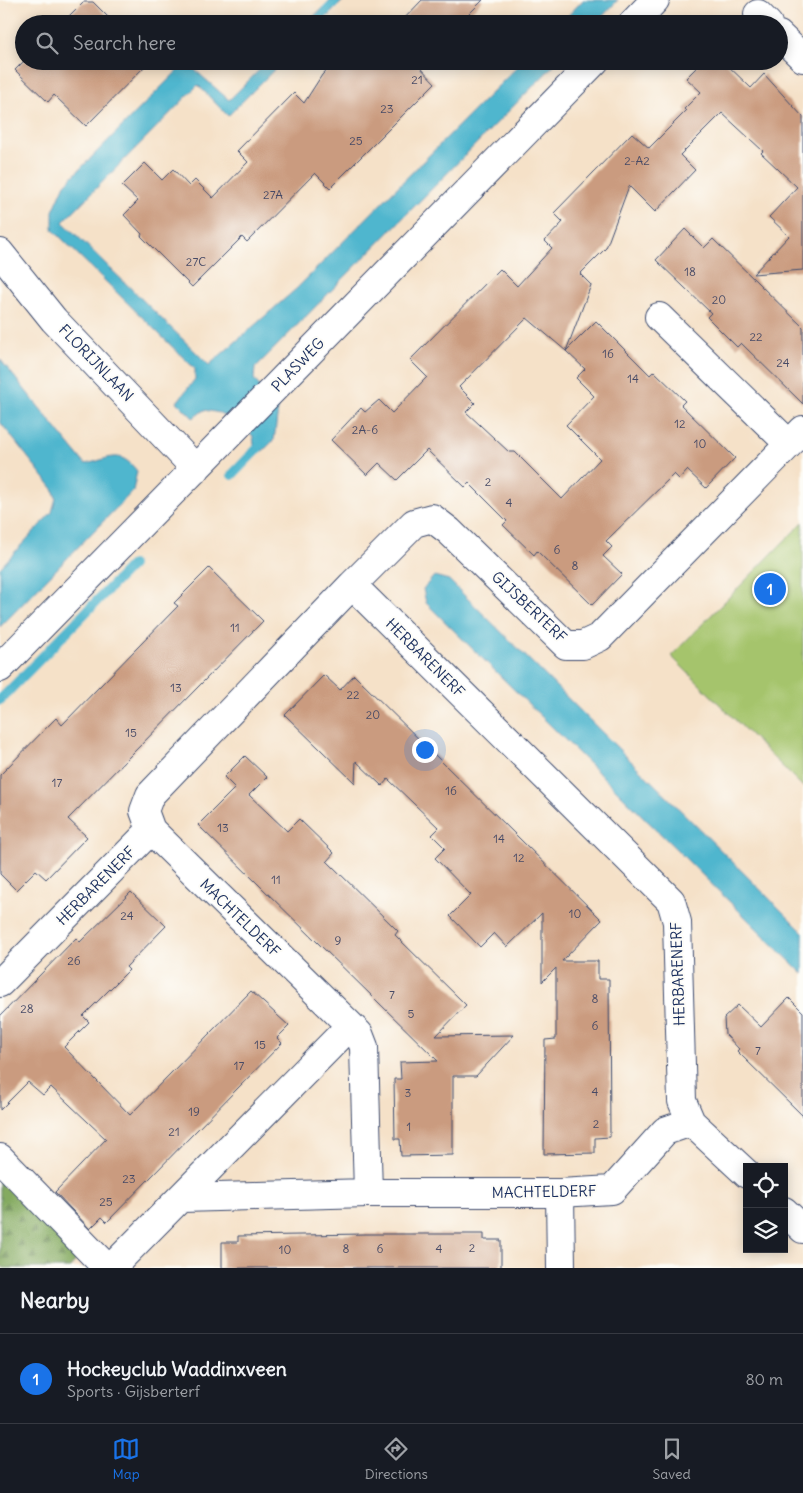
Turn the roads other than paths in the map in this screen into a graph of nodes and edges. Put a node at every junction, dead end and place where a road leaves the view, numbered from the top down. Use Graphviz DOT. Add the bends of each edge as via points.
graph roads {
  1 [pos="655,0"];
  2 [pos="641,15"];
  3 [pos="788,44"];
  4 [pos="803,58"];
  5 [pos="586,70"];
  6 [pos="0,253"];
  7 [pos="659,317"];
  8 [pos="796,437"];
  9 [pos="196,469"];
  10 [pos="352,585"];
  11 [pos="0,668"];
  12 [pos="151,830"];
  13 [pos="0,983"];
  14 [pos="350,1026"];
  15 [pos="691,1122"];
  16 [pos="0,1158"];
  17 [pos="743,1170"];
  18 [pos="368,1192"];
  19 [pos="560,1192"];
  20 [pos="182,1198"];
  21 [pos="788,1215"];
  22 [pos="803,1229"];
  23 [pos="107,1268"];
  24 [pos="111,1268"];
  25 [pos="561,1268"];
  1 -- 2 [label="street"];
  3 -- 4 [label="street"];
  5 -- 9 [label="street, PLASWEG"];
  6 -- 9 [label="street, FLORIJNLAAN" via="54,320"];
  7 -- 8 [label="street, GIJSBERTERF"];
  8 -- 10 [label="street, GIJSBERTERF" via="600,637 582,644 566,645 432,518 414,524"];
  9 -- 11 [label="street, PLASWEG"];
  10 -- 12 [label="street" via="150,795 144,811"];
  10 -- 15 [label="street, HERBARENERF" via="671,901 677,922 682,1101"];
  12 -- 13 [label="street, HERBARENERF"];
  12 -- 14 [label="street, MACHTELDERF"];
  14 -- 18 [label="street, MACHTELDERF" via="359,1034 364,1048"];
  14 -- 20 [label="street"];
  15 -- 17 [label="street, HERBARENERF"];
  15 -- 19 [label="street, MACHTELDERF" via="665,1131 612,1190"];
  16 -- 23 [label="street"];
  18 -- 19 [label="street, MACHTELDERF"];
  18 -- 20 [label="street, MACHTELDERF"];
  19 -- 25 [label="street"];
  20 -- 24 [label="street"];
  21 -- 22 [label="street"];
}
